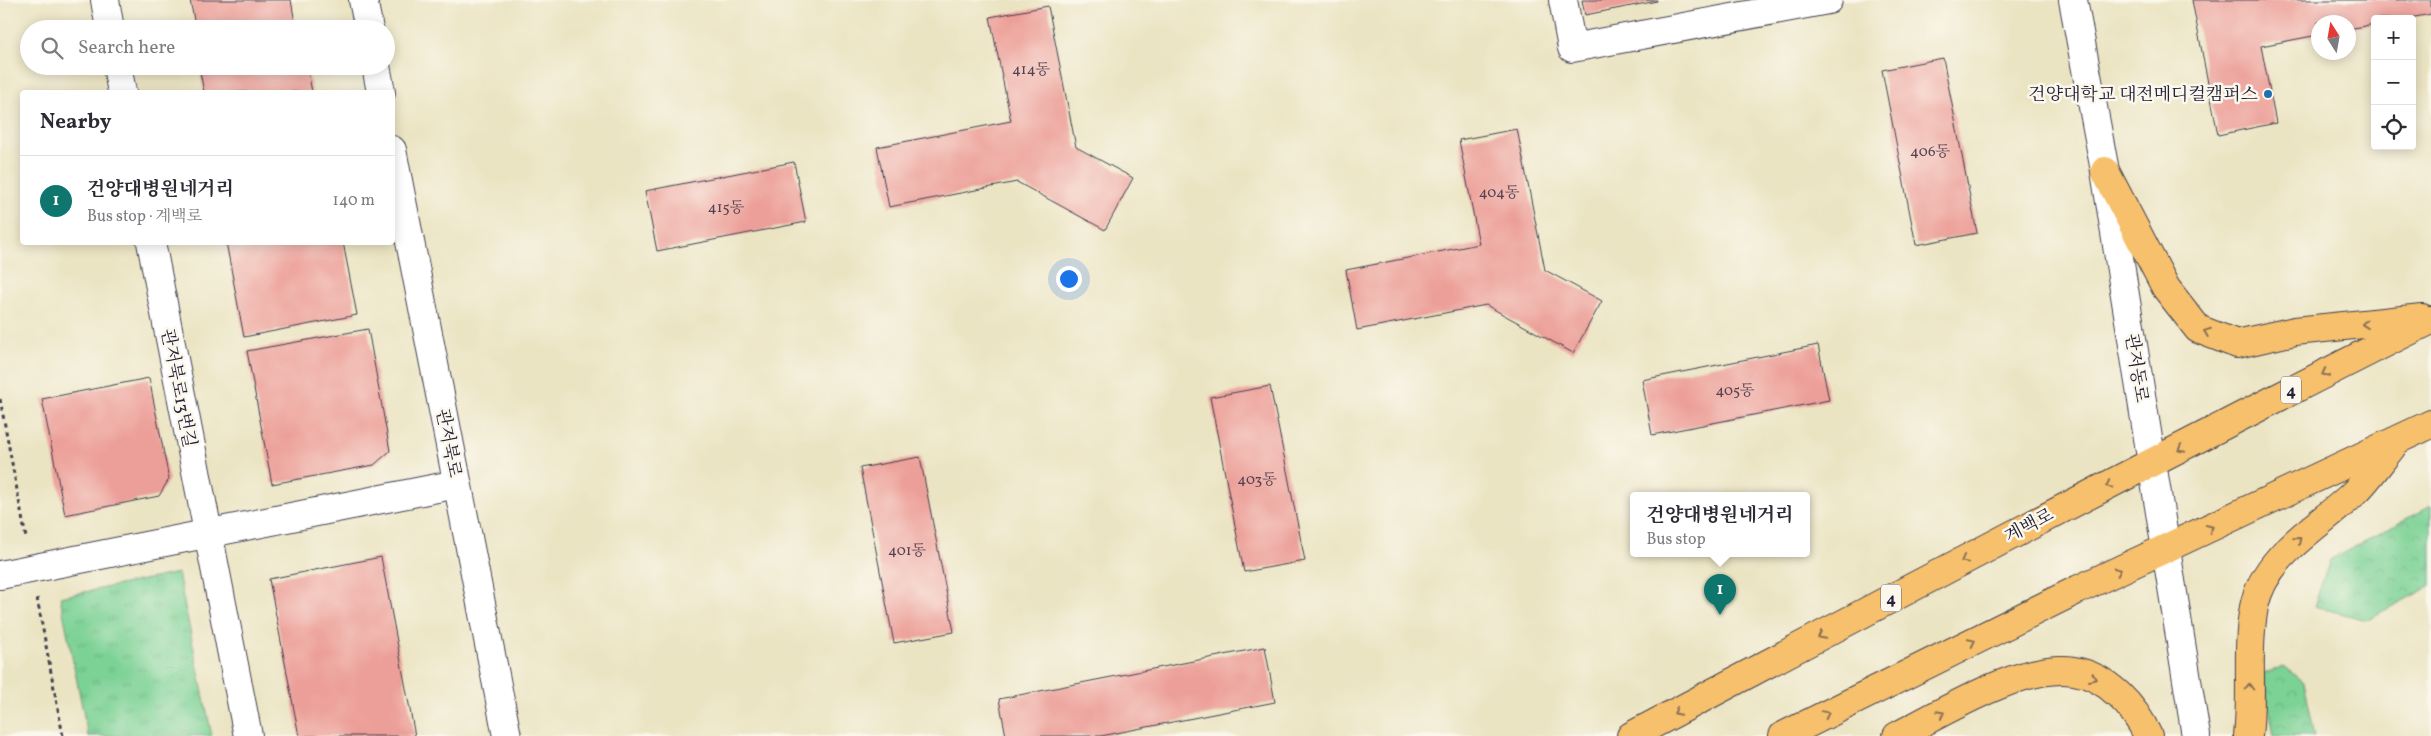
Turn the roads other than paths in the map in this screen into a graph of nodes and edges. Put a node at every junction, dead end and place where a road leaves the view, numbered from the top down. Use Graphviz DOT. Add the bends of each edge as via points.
graph roads {
  1 [pos="105,0"];
  2 [pos="363,0"];
  3 [pos="1563,0"];
  4 [pos="1828,0"];
  5 [pos="2073,0"];
  6 [pos="108,20"];
  7 [pos="367,20"];
  8 [pos="119,75"];
  9 [pos="378,75"];
  10 [pos="122,90"];
  11 [pos="381,90"];
  12 [pos="395,165"];
  13 [pos="2105,171"];
  14 [pos="152,245"];
  15 [pos="2431,318"];
  16 [pos="2431,424"];
  17 [pos="2397,442"];
  18 [pos="2152,464"];
  19 [pos="458,484"];
  20 [pos="207,533"];
  21 [pos="2166,548"];
  22 [pos="0,575"];
  23 [pos="248,736"];
  24 [pos="507,736"];
  25 [pos="1631,736"];
  26 [pos="1783,736"];
  27 [pos="1897,736"];
  28 [pos="2148,736"];
  29 [pos="2196,736"];
  30 [pos="2248,736"];
  1 -- 6 [label="street"];
  2 -- 7 [label="street"];
  3 -- 4 [label="street" via="1572,48"];
  5 -- 13 [label="street, 관저동로"];
  8 -- 10 [label="street"];
  9 -- 11 [label="street"];
  12 -- 19 [label="street, 관저북로"];
  15 -- 13 [label="main road, one-way" via="2294,331 2237,344 2198,329 2166,288"];
  13 -- 18 [label="street, 관저동로"];
  14 -- 20 [label="street, 관저북로13번길"];
  15 -- 18 [label="main road, 계백로 / 4, one-way"];
  16 -- 17 [label="main road"];
  21 -- 17 [label="main road, one-way"];
  30 -- 17 [label="main road, one-way" via="2250,637 2255,604 2268,574 2291,546 2356,491"];
  18 -- 21 [label="street, 관저동로"];
  18 -- 25 [label="main road, 계백로 / 4, one-way" via="2057,510"];
  19 -- 20 [label="street"];
  19 -- 24 [label="street, 관저북로"];
  20 -- 22 [label="street"];
  20 -- 23 [label="street, 관저북로13번길"];
  26 -- 21 [label="main road, one-way"];
  21 -- 29 [label="street, 관저동로"];
  27 -- 28 [label="main road, one-way" via="1988,690 2052,670 2074,671 2098,680 2141,721"];
}
